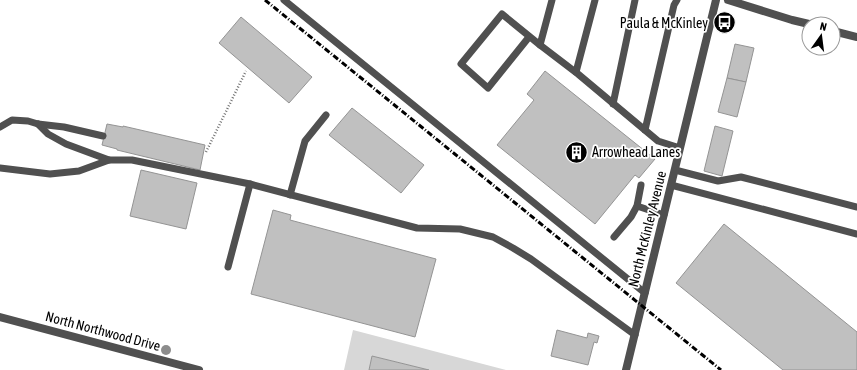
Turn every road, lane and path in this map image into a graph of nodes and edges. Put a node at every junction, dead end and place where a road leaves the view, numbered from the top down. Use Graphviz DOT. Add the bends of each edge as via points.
graph roads {
  1 [pos="284,0"];
  2 [pos="552,0"];
  3 [pos="595,0"];
  4 [pos="635,0"];
  5 [pos="677,0"];
  6 [pos="716,0"];
  7 [pos="728,0"];
  8 [pos="801,22"];
  9 [pos="841,33"];
  10 [pos="530,37"];
  11 [pos="857,37"];
  12 [pos="540,45"];
  13 [pos="246,71"];
  14 [pos="576,72"];
  15 [pos="613,104"];
  16 [pos="326,116"];
  17 [pos="38,124"];
  18 [pos="0,127"];
  19 [pos="645,130"];
  20 [pos="103,136"];
  21 [pos="680,148"];
  22 [pos="206,152"];
  23 [pos="109,160"];
  24 [pos="0,168"];
  25 [pos="675,170"];
  26 [pos="250,184"];
  27 [pos="641,185"];
  28 [pos="671,185"];
  29 [pos="290,195"];
  30 [pos="637,206"];
  31 [pos="857,208"];
  32 [pos="664,214"];
  33 [pos="857,234"];
  34 [pos="614,237"];
  35 [pos="228,267"];
  36 [pos="645,293"];
  37 [pos="0,318"];
  38 [pos="635,335"];
  39 [pos="199,370"];
  40 [pos="626,370"];
  1 -- 36 [label="lane"];
  2 -- 12 [label="lane"];
  3 -- 14 [label="lane"];
  4 -- 15 [label="lane"];
  5 -- 19 [label="lane"];
  6 -- 21 [label="street, North McKinley Avenue"];
  7 -- 8 [label="street"];
  9 -- 11 [label="street"];
  10 -- 10 [label="lane" via="502,14 461,64 488,88"];
  10 -- 12 [label="lane"];
  12 -- 14 [label="lane"];
  13 -- 22 [label="path"];
  14 -- 15 [label="lane"];
  15 -- 19 [label="lane"];
  16 -- 29 [label="lane" via="305,141"];
  17 -- 18 [label="lane" via="12,120"];
  17 -- 20 [label="lane"];
  17 -- 23 [label="lane" via="48,134 66,144"];
  19 -- 21 [label="lane" via="658,141"];
  21 -- 25 [label="street, North McKinley Avenue"];
  23 -- 24 [label="lane" via="79,171 50,174"];
  23 -- 26 [label="lane" via="132,160"];
  25 -- 28 [label="street, North McKinley Avenue"];
  25 -- 31 [label="lane" via="718,181 741,177"];
  26 -- 29 [label="lane"];
  26 -- 35 [label="lane"];
  27 -- 30 [label="lane"];
  28 -- 32 [label="street, North McKinley Avenue"];
  28 -- 33 [label="lane"];
  29 -- 38 [label="lane" via="418,228 460,229 493,237 531,259"];
  30 -- 32 [label="lane"];
  30 -- 34 [label="lane"];
  32 -- 36 [label="street, North McKinley Avenue"];
  36 -- 38 [label="street, North McKinley Avenue"];
  37 -- 39 [label="street, North Northwood Drive"];
  38 -- 40 [label="street, North McKinley Avenue"];
}
